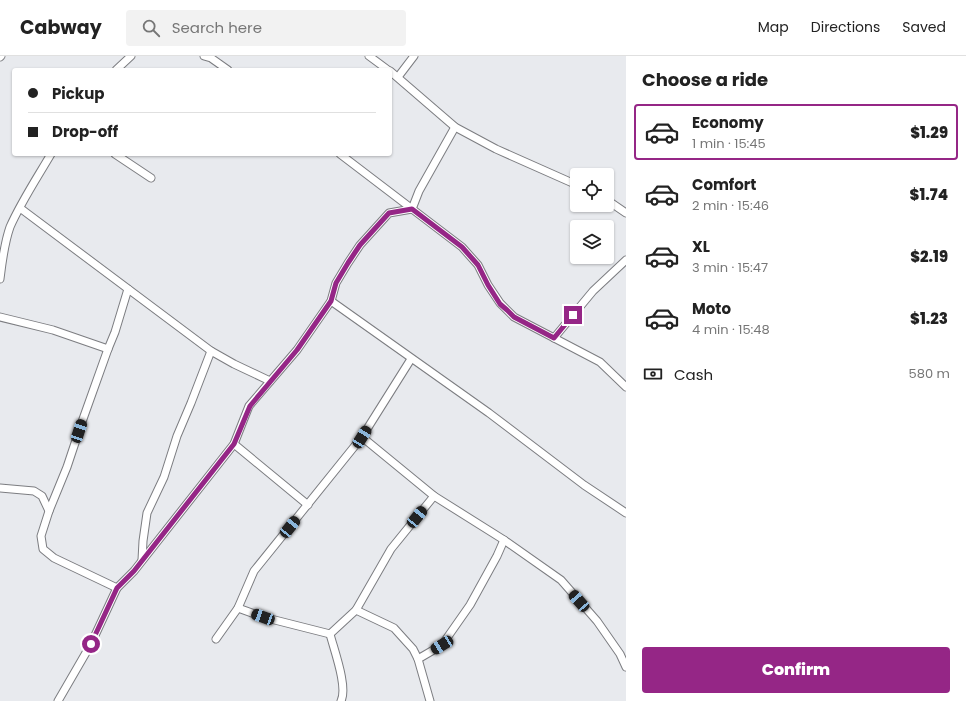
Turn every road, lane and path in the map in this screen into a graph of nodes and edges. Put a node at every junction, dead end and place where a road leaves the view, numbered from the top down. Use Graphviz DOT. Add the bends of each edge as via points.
graph roads {
  1 [pos="131,56"];
  2 [pos="204,56"];
  3 [pos="369,56"];
  4 [pos="414,56"];
  5 [pos="118,68"];
  6 [pos="225,68"];
  7 [pos="385,68"];
  8 [pos="392,73"];
  9 [pos="398,77"];
  10 [pos="454,127"];
  11 [pos="50,156"];
  12 [pos="118,156"];
  13 [pos="343,156"];
  14 [pos="151,178"];
  15 [pos="570,183"];
  16 [pos="614,205"];
  17 [pos="20,208"];
  18 [pos="412,209"];
  19 [pos="626,213"];
  20 [pos="626,260"];
  21 [pos="0,279"];
  22 [pos="128,289"];
  23 [pos="331,301"];
  24 [pos="0,318"];
  25 [pos="554,338"];
  26 [pos="108,349"];
  27 [pos="211,351"];
  28 [pos="412,359"];
  29 [pos="270,381"];
  30 [pos="626,387"];
  31 [pos="362,437"];
  32 [pos="234,444"];
  33 [pos="0,488"];
  34 [pos="434,496"];
  35 [pos="308,505"];
  36 [pos="49,511"];
  37 [pos="626,513"];
  38 [pos="504,540"];
  39 [pos="142,560"];
  40 [pos="117,588"];
  41 [pos="238,608"];
  42 [pos="356,610"];
  43 [pos="330,634"];
  44 [pos="216,640"];
  45 [pos="418,660"];
  46 [pos="626,668"];
  47 [pos="58,701"];
  48 [pos="341,701"];
  49 [pos="430,701"];
  1 -- 5 [label="street"];
  2 -- 6 [label="street"];
  3 -- 7 [label="street"];
  4 -- 9 [label="street"];
  8 -- 9 [label="street"];
  9 -- 10 [label="street"];
  10 -- 15 [label="street" via="496,150"];
  10 -- 18 [label="street"];
  11 -- 17 [label="street"];
  12 -- 14 [label="street"];
  13 -- 18 [label="street"];
  16 -- 19 [label="street"];
  17 -- 21 [label="street" via="10,228"];
  17 -- 22 [label="street"];
  18 -- 23 [label="street" via="389,213 360,245 336,283"];
  18 -- 25 [label="street" via="462,247 478,265 500,304 514,317"];
  20 -- 25 [label="street" via="593,292"];
  22 -- 26 [label="street"];
  22 -- 27 [label="street"];
  23 -- 28 [label="street"];
  23 -- 29 [label="street" via="297,350"];
  24 -- 26 [label="street" via="53,330"];
  25 -- 30 [label="street" via="600,362"];
  26 -- 36 [label="street"];
  27 -- 29 [label="street"];
  27 -- 39 [label="street" via="177,436 164,477 147,513"];
  28 -- 31 [label="street"];
  28 -- 37 [label="street"];
  29 -- 32 [label="street" via="250,406"];
  31 -- 34 [label="street"];
  31 -- 35 [label="street"];
  32 -- 35 [label="street"];
  32 -- 39 [label="street"];
  33 -- 36 [label="street" via="34,491 42,496"];
  34 -- 38 [label="street"];
  34 -- 42 [label="street" via="391,549"];
  35 -- 41 [label="street" via="254,571"];
  36 -- 40 [label="street" via="41,536 43,549 54,558"];
  38 -- 45 [label="street" via="470,605 442,645"];
  38 -- 46 [label="street" via="561,580 597,621 620,654"];
  39 -- 40 [label="street"];
  40 -- 47 [label="street" via="91,644"];
  41 -- 43 [label="street"];
  41 -- 44 [label="street"];
  42 -- 43 [label="street"];
  42 -- 45 [label="street" via="394,628 413,649"];
  43 -- 48 [label="street" via="342,679"];
  45 -- 49 [label="street"];
}
